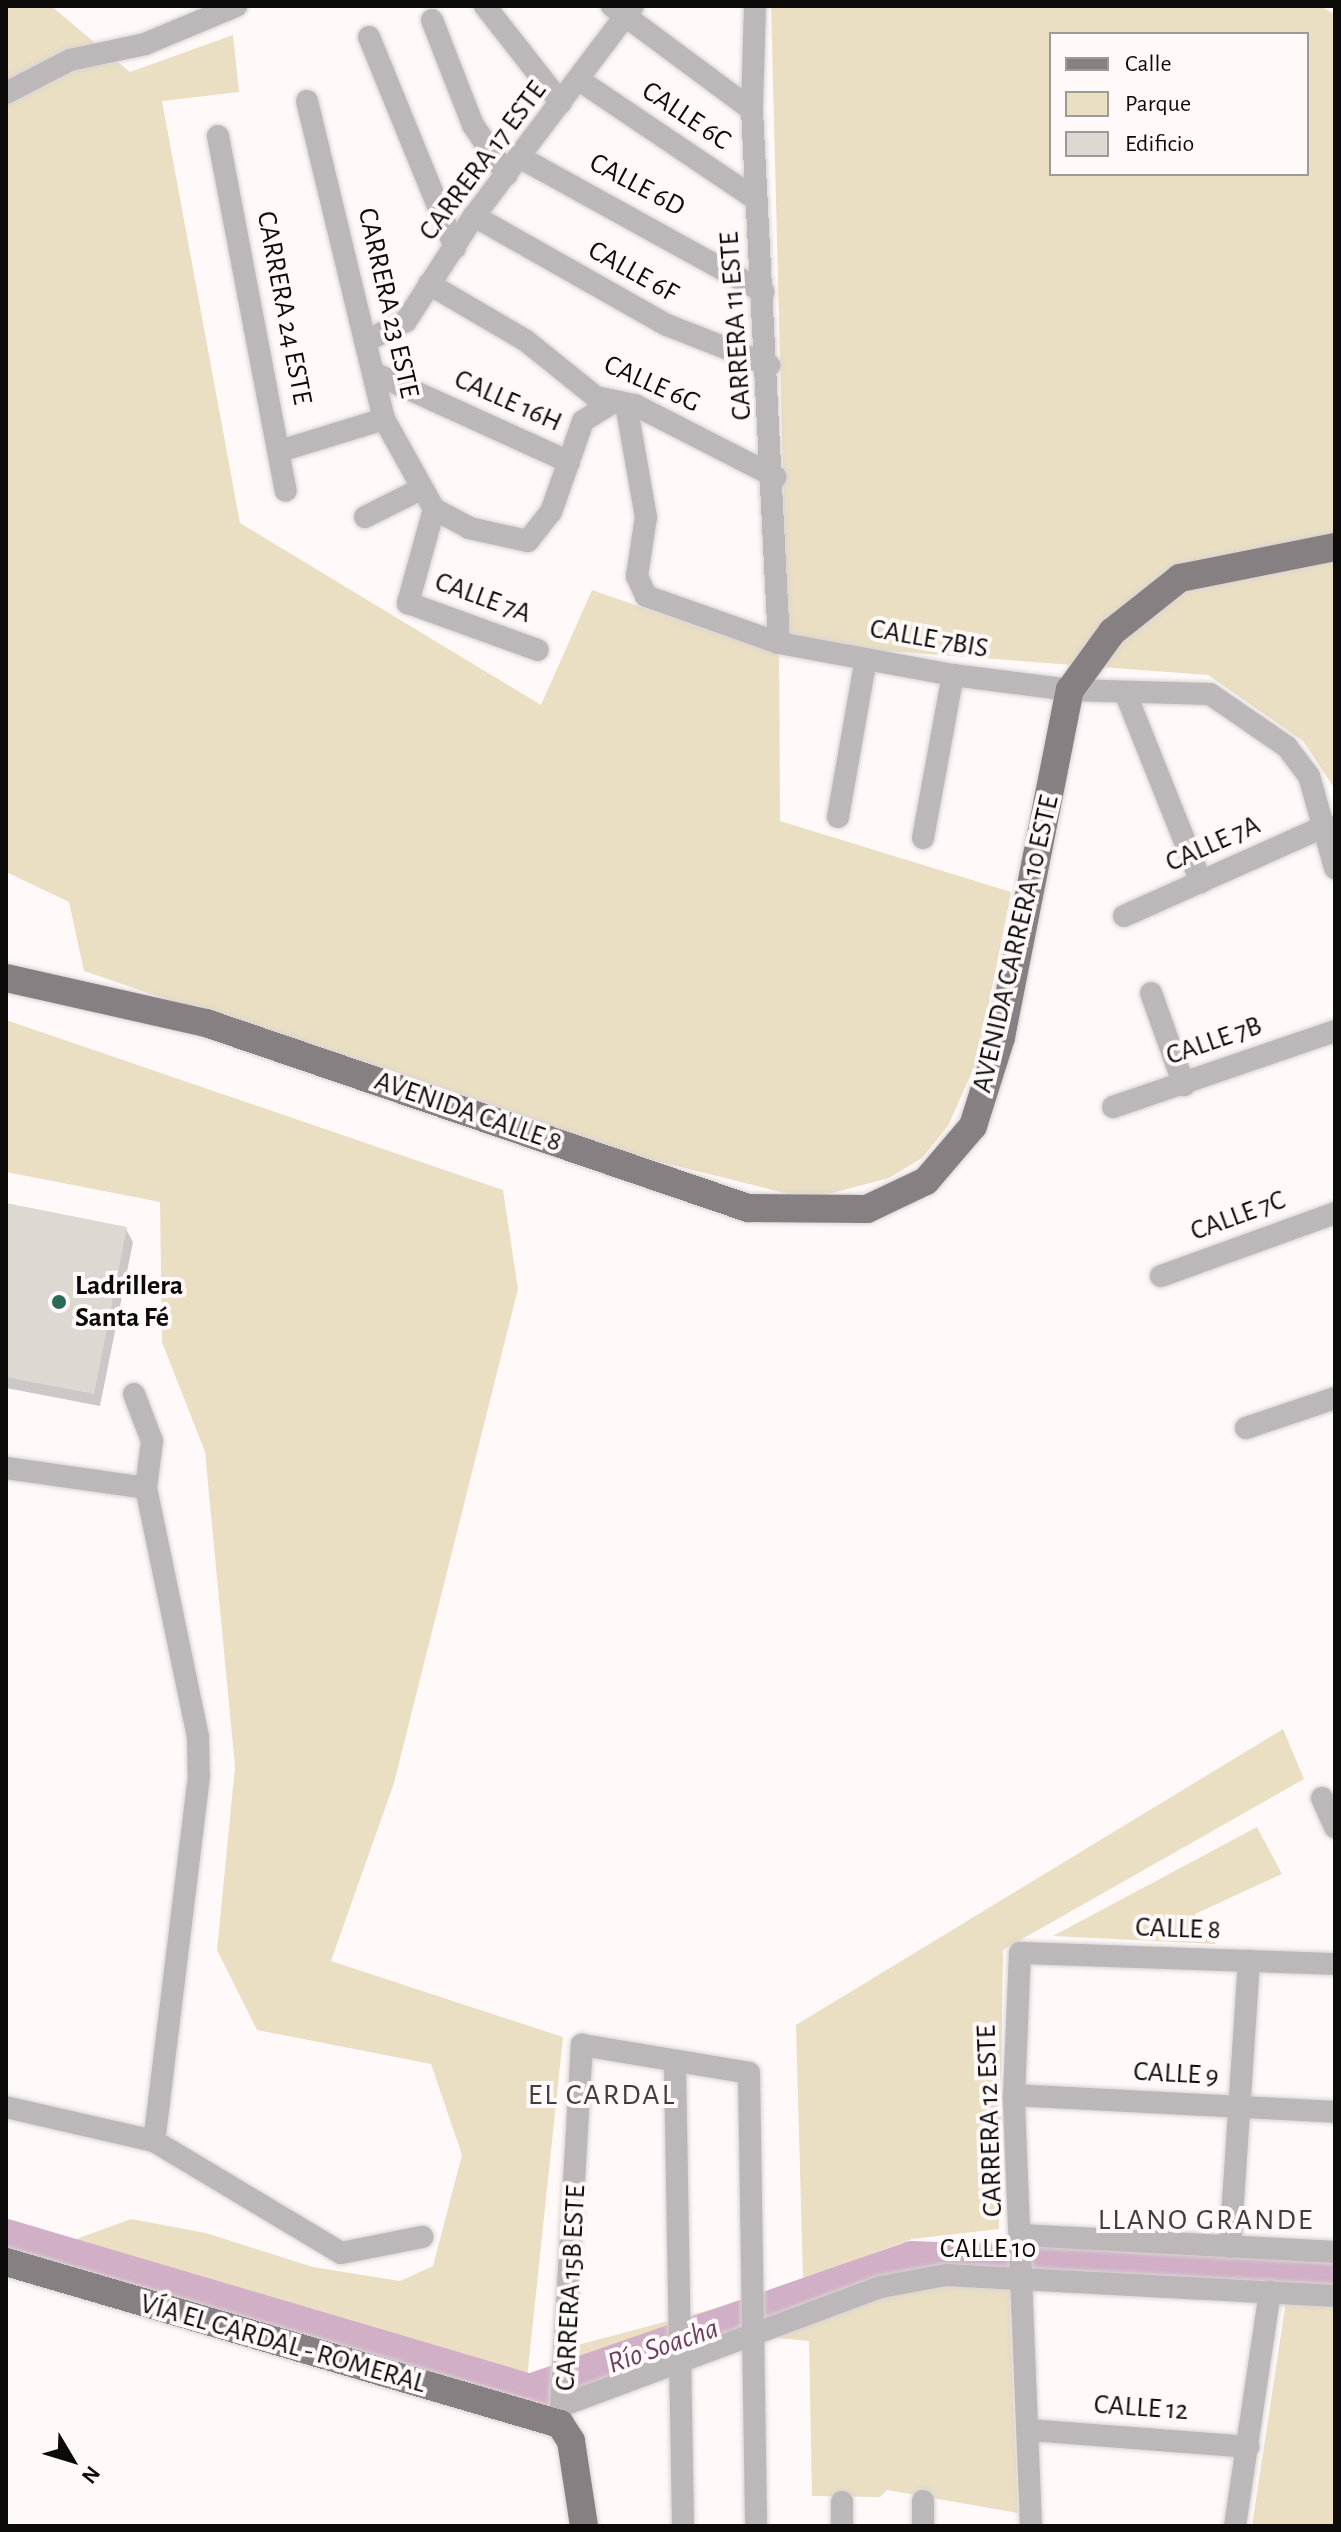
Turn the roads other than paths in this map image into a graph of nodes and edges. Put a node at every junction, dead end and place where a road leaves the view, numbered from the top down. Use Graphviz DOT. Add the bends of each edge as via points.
graph roads {
  1 [pos="236,6"];
  2 [pos="485,6"];
  3 [pos="755,6"];
  4 [pos="625,10"];
  5 [pos="200,13"];
  6 [pos="432,20"];
  7 [pos="369,37"];
  8 [pos="582,82"];
  9 [pos="6,93"];
  10 [pos="307,101"];
  11 [pos="561,103"];
  12 [pos="752,110"];
  13 [pos="218,136"];
  14 [pos="514,167"];
  15 [pos="757,200"];
  16 [pos="474,216"];
  17 [pos="455,248"];
  18 [pos="429,284"];
  19 [pos="764,292"];
  20 [pos="370,339"];
  21 [pos="769,365"];
  22 [pos="378,375"];
  23 [pos="620,403"];
  24 [pos="384,419"];
  25 [pos="280,451"];
  26 [pos="569,462"];
  27 [pos="776,477"];
  28 [pos="419,490"];
  29 [pos="286,491"];
  30 [pos="434,509"];
  31 [pos="365,517"];
  32 [pos="1335,547"];
  33 [pos="779,643"];
  34 [pos="538,650"];
  35 [pos="866,659"];
  36 [pos="953,675"];
  37 [pos="1070,690"];
  38 [pos="1125,692"];
  39 [pos="838,817"];
  40 [pos="1327,825"];
  41 [pos="923,838"];
  42 [pos="1335,868"];
  43 [pos="1201,882"];
  44 [pos="1124,916"];
  45 [pos="6,978"];
  46 [pos="1151,993"];
  47 [pos="1335,1031"];
  48 [pos="1184,1085"];
  49 [pos="1113,1107"];
  50 [pos="926,1181"];
  51 [pos="1335,1213"];
  52 [pos="1161,1276"];
  53 [pos="134,1394"];
  54 [pos="1335,1398"];
  55 [pos="1246,1428"];
  56 [pos="6,1468"];
  57 [pos="146,1488"];
  58 [pos="1322,1798"];
  59 [pos="1335,1827"];
  60 [pos="1020,1953"];
  61 [pos="1249,1961"];
  62 [pos="1335,1964"];
  63 [pos="675,2066"];
  64 [pos="1014,2095"];
  65 [pos="6,2107"];
  66 [pos="1239,2107"];
  67 [pos="1335,2112"];
  68 [pos="154,2141"];
  69 [pos="422,2237"];
  70 [pos="1023,2241"];
  71 [pos="1230,2247"];
  72 [pos="1335,2252"];
  73 [pos="6,2262"];
  74 [pos="1025,2274"];
  75 [pos="1270,2292"];
  76 [pos="1335,2296"];
  77 [pos="753,2328"];
  78 [pos="681,2354"];
  79 [pos="563,2407"];
  80 [pos="1029,2430"];
  81 [pos="1248,2447"];
  82 [pos="923,2501"];
  83 [pos="842,2502"];
  84 [pos="584,2526"];
  85 [pos="683,2526"];
  86 [pos="756,2526"];
  87 [pos="842,2526"];
  88 [pos="923,2526"];
  89 [pos="1031,2526"];
  90 [pos="1235,2526"];
  1 -- 5 [label="street"];
  2 -- 11 [label="street"];
  3 -- 12 [label="street, CARRERA 11 ESTE"];
  4 -- 8 [label="street, CARRERA 17 ESTE"];
  4 -- 12 [label="street"];
  5 -- 9 [label="street" via="145,44 70,60"];
  6 -- 14 [label="street, CALLE 6D" via="473,125"];
  7 -- 17 [label="street"];
  8 -- 11 [label="street, CARRERA 17 ESTE"];
  8 -- 15 [label="street, CALLE 6C"];
  10 -- 20 [label="street, CARRERA 23 ESTE"];
  11 -- 14 [label="street, CARRERA 17 ESTE"];
  12 -- 15 [label="street, CARRERA 11 ESTE"];
  13 -- 25 [label="street, CARRERA 24 ESTE"];
  14 -- 16 [label="street, CARRERA 17 ESTE"];
  14 -- 19 [label="street, CALLE 6D"];
  15 -- 19 [label="street, CARRERA 11 ESTE"];
  16 -- 17 [label="street, CARRERA 17 ESTE"];
  16 -- 21 [label="street, CALLE 6F" via="667,325"];
  17 -- 18 [label="street, CARRERA 17 ESTE"];
  18 -- 20 [label="street, CARRERA 17 ESTE" via="406,321"];
  18 -- 23 [label="street, CALLE 6G"];
  19 -- 21 [label="street, CARRERA 11 ESTE"];
  20 -- 22 [label="street, CARRERA 23 ESTE"];
  21 -- 27 [label="street, CARRERA 11 ESTE"];
  22 -- 24 [label="street, CARRERA 23 ESTE"];
  22 -- 26 [label="street, CALLE 16H"];
  23 -- 26 [label="street" via="583,421"];
  23 -- 27 [label="street, CALLE 6G"];
  23 -- 33 [label="street, CALLE 7BIS" via="646,517 637,576 646,596"];
  24 -- 25 [label="street"];
  24 -- 28 [label="street, CARRERA 23 ESTE"];
  25 -- 29 [label="street, CARRERA 24 ESTE"];
  26 -- 30 [label="street" via="551,512 528,541 469,528"];
  27 -- 33 [label="street, CARRERA 11 ESTE"];
  28 -- 30 [label="street, CARRERA 23 ESTE"];
  28 -- 31 [label="street"];
  30 -- 34 [label="street, CALLE 7A" via="408,603"];
  32 -- 37 [label="main road" via="1180,578 1112,632"];
  33 -- 35 [label="street, CALLE 7BIS"];
  35 -- 36 [label="street, CALLE 7BIS"];
  35 -- 39 [label="street"];
  36 -- 37 [label="street, CALLE 7BIS"];
  36 -- 41 [label="street"];
  37 -- 38 [label="street"];
  37 -- 50 [label="main road, AVENIDA CARRERA 10 ESTE" via="1001,1037 973,1126"];
  38 -- 40 [label="street" via="1210,694 1287,747 1309,776"];
  38 -- 43 [label="street"];
  40 -- 42 [label="street"];
  40 -- 43 [label="street, CALLE 7A"];
  43 -- 44 [label="street, CALLE 7A"];
  45 -- 50 [label="main road, AVENIDA CALLE 8" via="206,1023 748,1208 867,1209"];
  46 -- 48 [label="street"];
  47 -- 48 [label="street, CALLE 7B"];
  48 -- 49 [label="street, CALLE 7B"];
  51 -- 52 [label="street, CALLE 7C"];
  53 -- 57 [label="street" via="152,1441"];
  54 -- 55 [label="street"];
  56 -- 57 [label="street"];
  57 -- 68 [label="street" via="198,1737 199,1776"];
  58 -- 59 [label="street"];
  60 -- 61 [label="street, CALLE 8"];
  60 -- 64 [label="street, CARRERA 12 ESTE"];
  61 -- 62 [label="street, CALLE 8"];
  61 -- 66 [label="street"];
  63 -- 77 [label="street" via="749,2073"];
  63 -- 78 [label="street"];
  63 -- 79 [label="street, CARRERA 15B ESTE" via="582,2045"];
  64 -- 66 [label="street, CALLE 9"];
  64 -- 70 [label="street, CARRERA 12 ESTE"];
  65 -- 68 [label="street"];
  66 -- 67 [label="street, CALLE 9"];
  66 -- 71 [label="street"];
  68 -- 69 [label="street" via="341,2253"];
  70 -- 71 [label="street, CALLE 10"];
  70 -- 74 [label="street, CARRERA 12 ESTE"];
  71 -- 72 [label="street, CALLE 10"];
  73 -- 79 [label="main road, VÍA EL CARDAL - ROMERAL"];
  74 -- 75 [label="street, CALLE 10"];
  74 -- 77 [label="street, CALLE 10" via="946,2275 881,2287"];
  74 -- 80 [label="street, CARRERA 12 ESTE"];
  75 -- 76 [label="street, CALLE 10"];
  75 -- 81 [label="street"];
  77 -- 78 [label="street, CALLE 10"];
  77 -- 86 [label="street"];
  78 -- 79 [label="street, CALLE 10"];
  78 -- 85 [label="street"];
  79 -- 84 [label="main road, CARRERA 15B ESTE"];
  80 -- 81 [label="street, CALLE 12"];
  80 -- 89 [label="street, CARRERA 12 ESTE"];
  81 -- 90 [label="street"];
  82 -- 88 [label="street"];
  83 -- 87 [label="street"];
}
